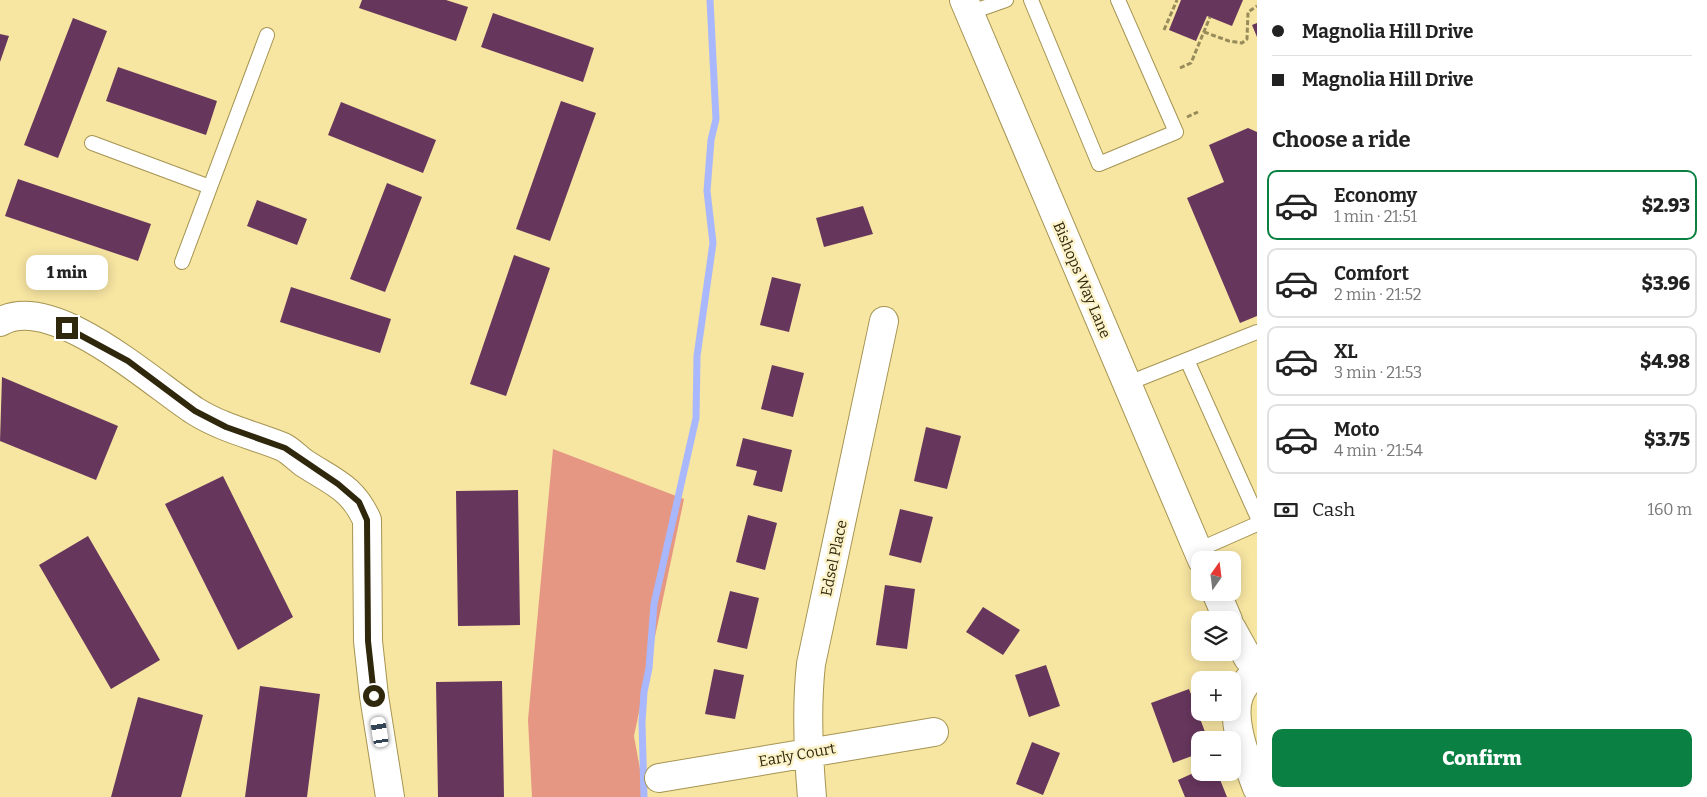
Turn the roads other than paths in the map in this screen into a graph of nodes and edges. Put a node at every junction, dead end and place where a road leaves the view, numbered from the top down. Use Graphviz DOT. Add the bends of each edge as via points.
graph roads {
  1 [pos="1006,0"];
  2 [pos="1031,0"];
  3 [pos="1118,0"];
  4 [pos="966,7"];
  5 [pos="267,36"];
  6 [pos="92,143"];
  7 [pos="210,188"];
  8 [pos="182,262"];
  9 [pos="884,321"];
  10 [pos="0,322"];
  11 [pos="1257,332"];
  12 [pos="1187,360"];
  13 [pos="1126,384"];
  14 [pos="1257,516"];
  15 [pos="1257,524"];
  16 [pos="1198,551"];
  17 [pos="1207,551"];
  18 [pos="1241,645"];
  19 [pos="1257,669"];
  20 [pos="934,732"];
  21 [pos="808,753"];
  22 [pos="659,778"];
  23 [pos="1257,788"];
  24 [pos="390,797"];
  25 [pos="812,797"];
  1 -- 4 [label="lane"];
  2 -- 3 [label="lane" via="1099,164 1176,132"];
  4 -- 13 [label="street, Bishops Way Lane"];
  5 -- 7 [label="lane"];
  6 -- 7 [label="lane"];
  7 -- 8 [label="lane"];
  9 -- 21 [label="street, Edsel Place" via="811,664"];
  10 -- 24 [label="street" via="8,317 28,314 82,334 128,361 195,411 226,427 285,448 359,502 367,520 368,641"];
  11 -- 12 [label="lane"];
  12 -- 13 [label="lane"];
  12 -- 14 [label="lane"];
  13 -- 16 [label="street, Bishops Way Lane"];
  15 -- 17 [label="lane"];
  18 -- 19 [label="street"];
  19 -- 23 [label="street" via="1238,697 1238,715 1240,737"];
  20 -- 21 [label="street, Early Court"];
  21 -- 22 [label="street, Early Court"];
  21 -- 25 [label="street, Edsel Place"];
}
